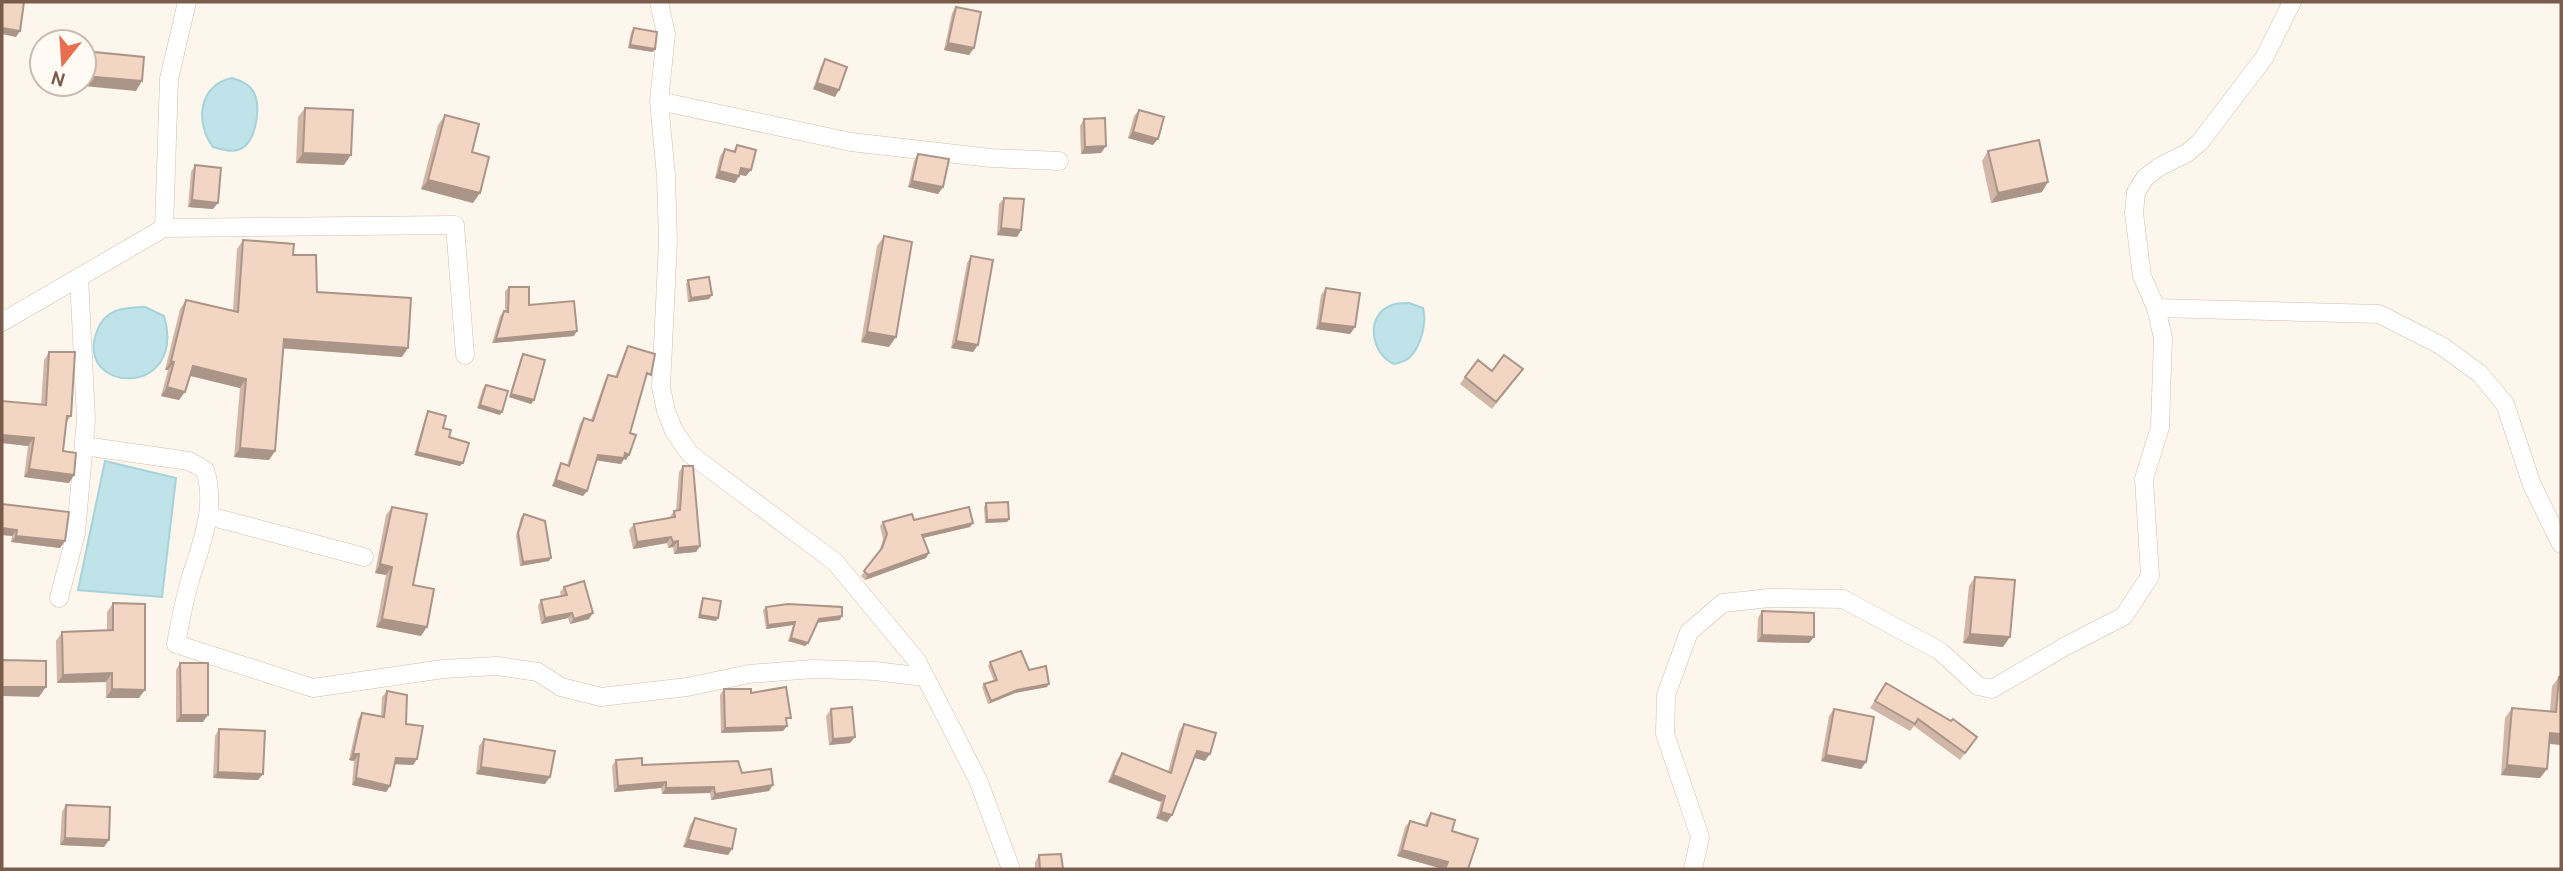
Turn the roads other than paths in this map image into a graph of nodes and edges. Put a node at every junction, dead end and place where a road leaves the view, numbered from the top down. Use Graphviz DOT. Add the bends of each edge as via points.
graph roads {
  1 [pos="187,2"];
  2 [pos="659,2"];
  3 [pos="2292,2"];
  4 [pos="659,101"];
  5 [pos="1059,161"];
  6 [pos="164,228"];
  7 [pos="79,277"];
  8 [pos="2156,308"];
  9 [pos="2,322"];
  10 [pos="465,355"];
  11 [pos="84,446"];
  12 [pos="209,516"];
  13 [pos="2561,544"];
  14 [pos="364,557"];
  15 [pos="59,598"];
  16 [pos="925,677"];
  17 [pos="1011,869"];
  18 [pos="1693,869"];
  1 -- 6 [label="street" via="169,79"];
  2 -- 4 [label="street" via="666,34"];
  3 -- 8 [label="street" via="2264,58 2200,142 2159,167 2136,192 2142,276"];
  4 -- 5 [label="street" via="851,142"];
  4 -- 16 [label="street" via="668,241 661,387 674,431 690,454 835,562 917,661"];
  6 -- 7 [label="street"];
  6 -- 10 [label="street" via="455,225"];
  7 -- 9 [label="street"];
  7 -- 11 [label="street"];
  8 -- 13 [label="street" via="2379,314 2442,346 2480,374 2505,404 2532,485"];
  8 -- 18 [label="street" via="2163,338 2160,427 2144,480 2150,576 2124,616 1992,689 1978,686 1940,651 1843,599 1723,603 1689,632 1666,695 1665,734 1700,837"];
  11 -- 12 [label="street" via="189,461 205,470 210,486"];
  11 -- 15 [label="street" via="76,533"];
  12 -- 14 [label="street"];
  12 -- 16 [label="street" via="176,644 313,688 497,666 538,672 561,687 601,697 813,669"];
  16 -- 17 [label="street" via="978,780"];
}
